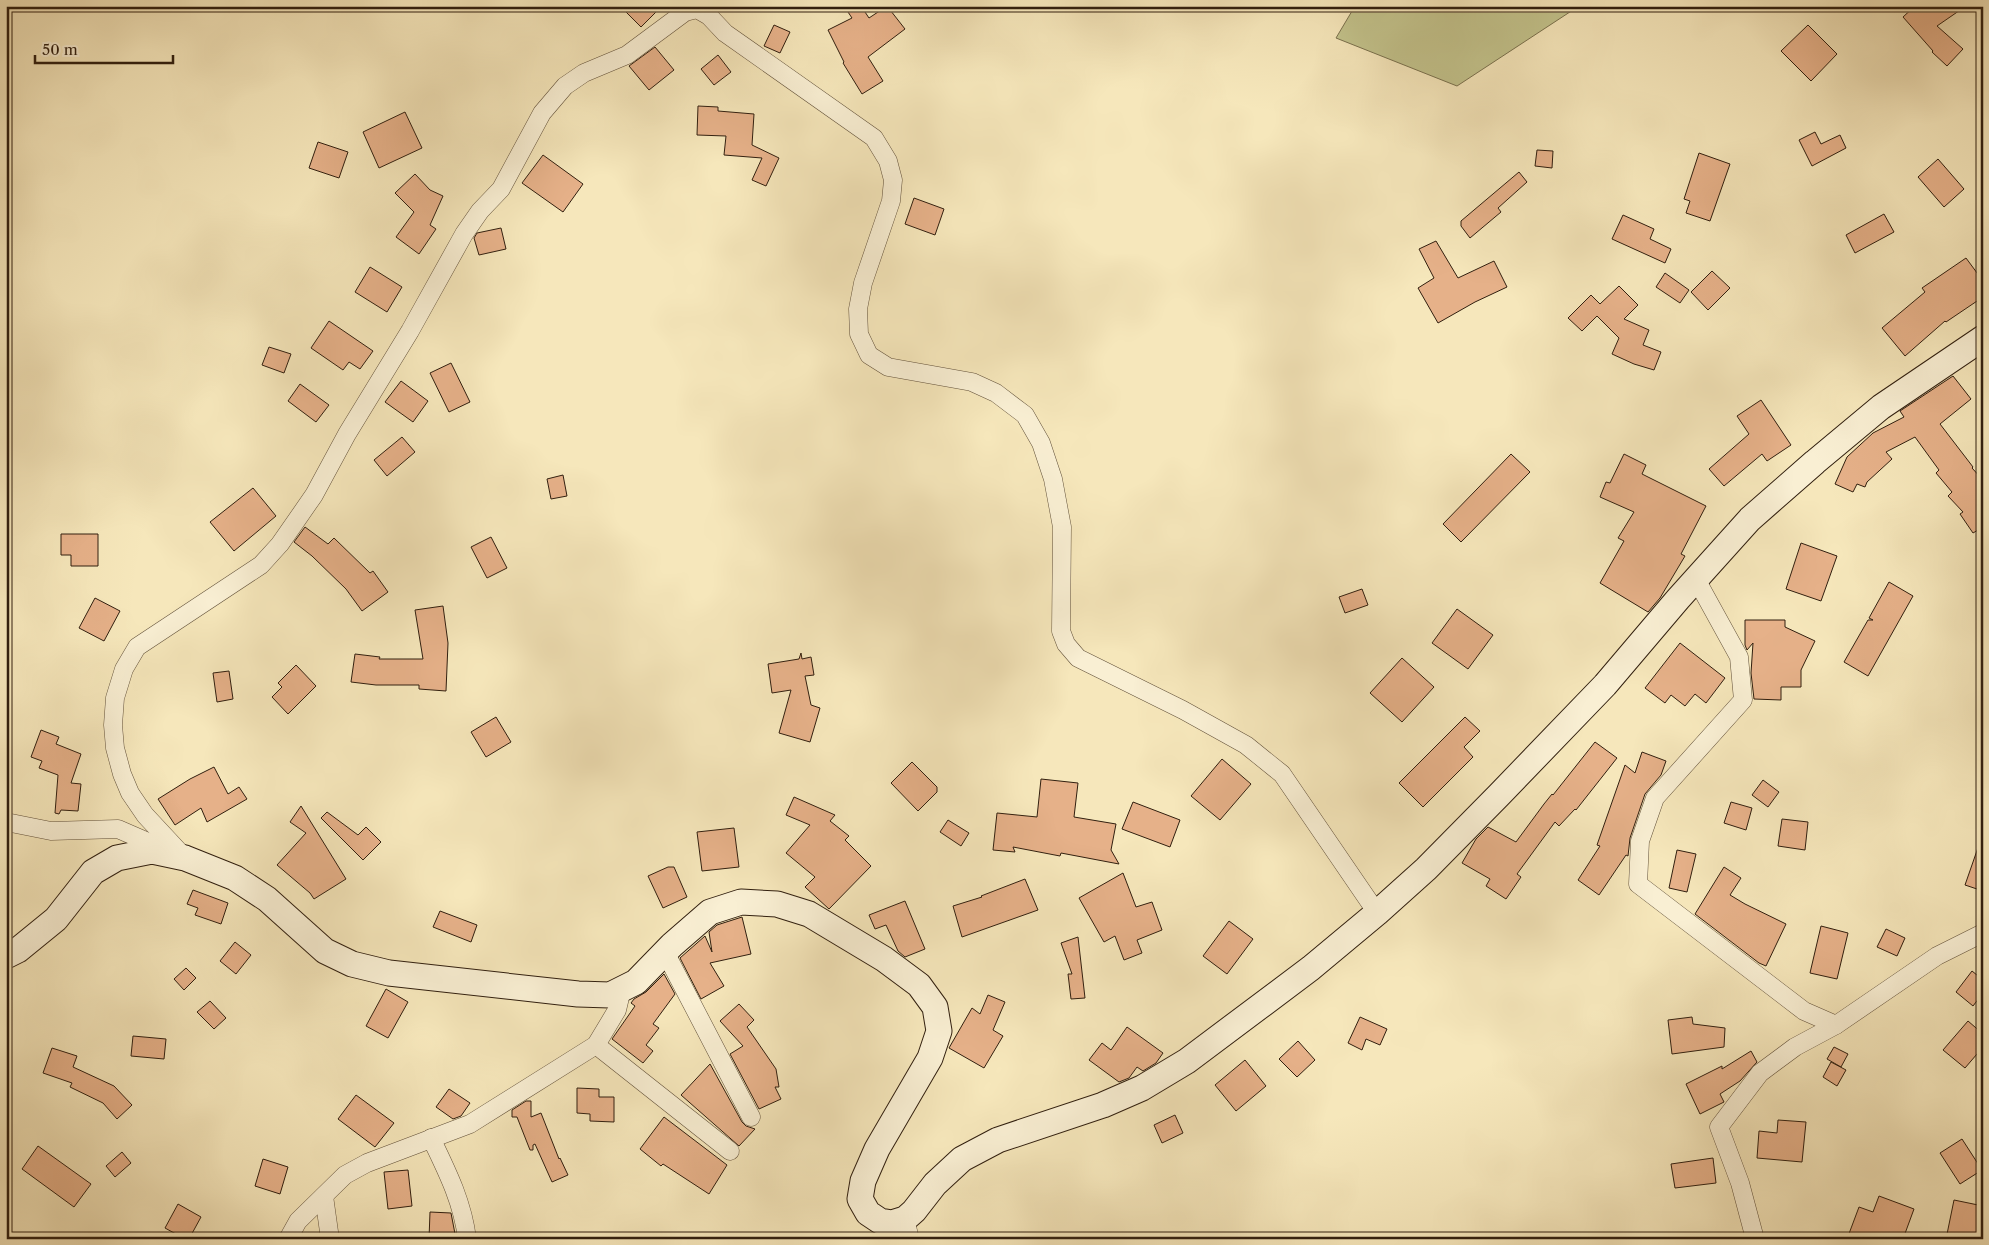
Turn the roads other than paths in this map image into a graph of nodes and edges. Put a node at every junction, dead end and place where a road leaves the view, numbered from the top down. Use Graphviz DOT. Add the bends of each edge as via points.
graph roads {
  1 [pos="1983,338"];
  2 [pos="1696,578"];
  3 [pos="6,822"];
  4 [pos="185,858"];
  5 [pos="1377,913"];
  6 [pos="1983,933"];
  7 [pos="665,952"];
  8 [pos="6,956"];
  9 [pos="622,989"];
  10 [pos="1836,1025"];
  11 [pos="596,1045"];
  12 [pos="751,1117"];
  13 [pos="431,1138"];
  14 [pos="730,1151"];
  15 [pos="324,1196"];
  16 [pos="908,1229"];
  17 [pos="288,1239"];
  18 [pos="330,1239"];
  19 [pos="467,1239"];
  20 [pos="1755,1239"];
  1 -- 2 [label="street" via="1881,406 1750,519"];
  2 -- 5 [label="street" via="1604,685 1426,869"];
  2 -- 10 [label="street" via="1739,657 1743,700 1655,798 1640,841 1638,884 1804,1011"];
  3 -- 4 [label="street" via="51,831 118,829"];
  4 -- 5 [label="street" via="145,815 122,774 113,725 115,698 124,669 138,647 262,565 280,544 314,496 464,234 480,211 502,189 542,113 565,86 584,73 627,55 685,12 697,9 725,33 874,138 888,161 893,180 891,201 864,283 858,309 859,334 869,355 888,367 972,382 996,393 1025,415 1041,443 1053,479 1062,528 1061,631 1066,644 1078,658 1246,745 1282,774"];
  4 -- 8 [label="street" via="152,851 117,858 93,872 56,919"];
  4 -- 9 [label="street" via="235,878 266,899 325,951 352,964 389,973 578,994 610,995"];
  5 -- 16 [label="street" via="1311,968 1187,1061 1142,1088 1103,1105 998,1140 962,1159 935,1184 914,1211"];
  6 -- 10 [label="street" via="1937,956"];
  7 -- 9 [label="street" via="636,982"];
  7 -- 12 [label="street"];
  7 -- 16 [label="street" via="710,912 741,902 776,904 809,914 884,958 919,985 935,1007 939,1031 930,1058 877,1149 863,1181 860,1199 868,1213 880,1221"];
  9 -- 11 [label="street" via="617,1010"];
  10 -- 20 [label="street" via="1795,1047 1760,1073 1719,1127 1740,1183"];
  11 -- 13 [label="street" via="470,1124"];
  11 -- 14 [label="street"];
  13 -- 15 [label="street" via="367,1163 345,1175"];
  13 -- 19 [label="street" via="454,1185"];
  15 -- 17 [label="street" via="298,1220"];
  15 -- 18 [label="street"];
}
